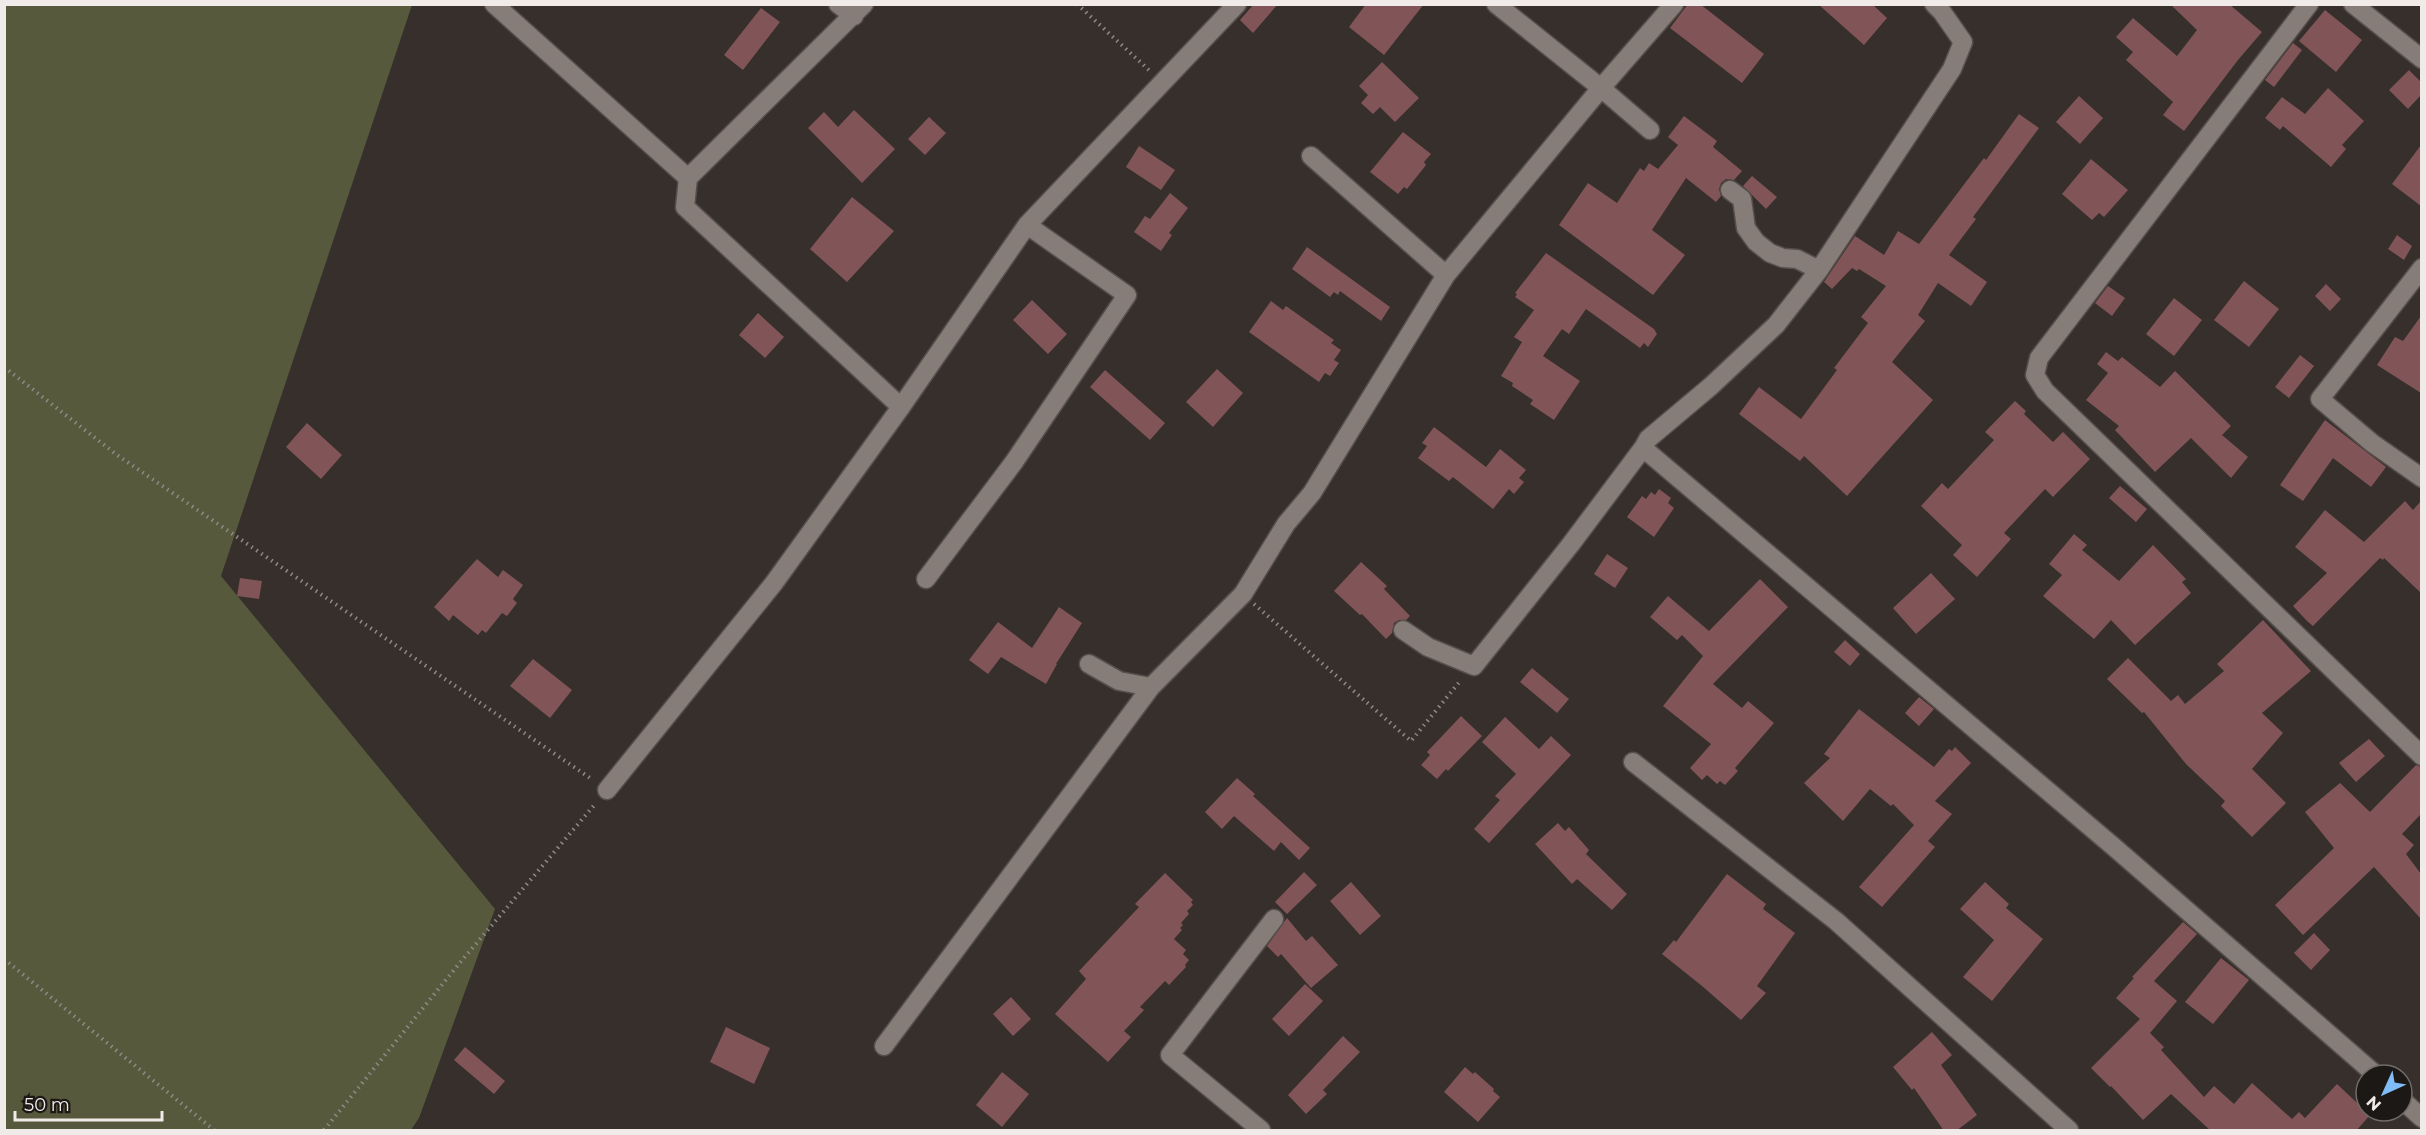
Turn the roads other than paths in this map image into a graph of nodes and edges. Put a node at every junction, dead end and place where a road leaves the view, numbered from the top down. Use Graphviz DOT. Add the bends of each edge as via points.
graph roads {
  1 [pos="494,4"];
  2 [pos="838,4"];
  3 [pos="1238,4"];
  4 [pos="1496,4"];
  5 [pos="1674,4"];
  6 [pos="1934,4"];
  7 [pos="2309,4"];
  8 [pos="2353,4"];
  9 [pos="859,10"];
  10 [pos="2421,58"];
  11 [pos="1601,88"];
  12 [pos="1650,130"];
  13 [pos="1311,156"];
  14 [pos="688,177"];
  15 [pos="1730,190"];
  16 [pos="1027,225"];
  17 [pos="2421,268"];
  18 [pos="1819,270"];
  19 [pos="1446,275"];
  20 [pos="901,407"];
  21 [pos="1643,448"];
  22 [pos="2421,478"];
  23 [pos="926,579"];
  24 [pos="1403,630"];
  25 [pos="1089,664"];
  26 [pos="1150,687"];
  27 [pos="2421,756"];
  28 [pos="1633,762"];
  29 [pos="607,790"];
  30 [pos="1274,919"];
  31 [pos="884,1046"];
  32 [pos="2362,1063"];
  33 [pos="1261,1131"];
  34 [pos="2069,1131"];
  1 -- 14 [label="street"];
  2 -- 9 [label="street"];
  3 -- 16 [label="street"];
  4 -- 11 [label="street"];
  5 -- 11 [label="street"];
  6 -- 18 [label="street" via="1963,42 1952,69"];
  7 -- 27 [label="street" via="2038,358 2035,375 2044,391"];
  8 -- 10 [label="street"];
  9 -- 14 [label="street"];
  11 -- 12 [label="street"];
  11 -- 19 [label="street"];
  13 -- 19 [label="street"];
  14 -- 20 [label="street" via="685,207"];
  15 -- 18 [label="street" via="1742,199 1746,228 1756,242 1770,253"];
  16 -- 20 [label="street"];
  16 -- 23 [label="street" via="1127,295 1014,462"];
  17 -- 22 [label="street" via="2320,399"];
  18 -- 21 [label="street" via="1776,325 1648,439"];
  19 -- 26 [label="street" via="1312,493 1286,524 1243,594"];
  20 -- 29 [label="street" via="774,583"];
  21 -- 24 [label="street" via="1473,666 1428,647"];
  21 -- 32 [label="street" via="2115,847"];
  25 -- 26 [label="street" via="1119,681"];
  26 -- 31 [label="street"];
  28 -- 34 [label="street" via="1836,921"];
  30 -- 33 [label="street" via="1170,1055"];
}
